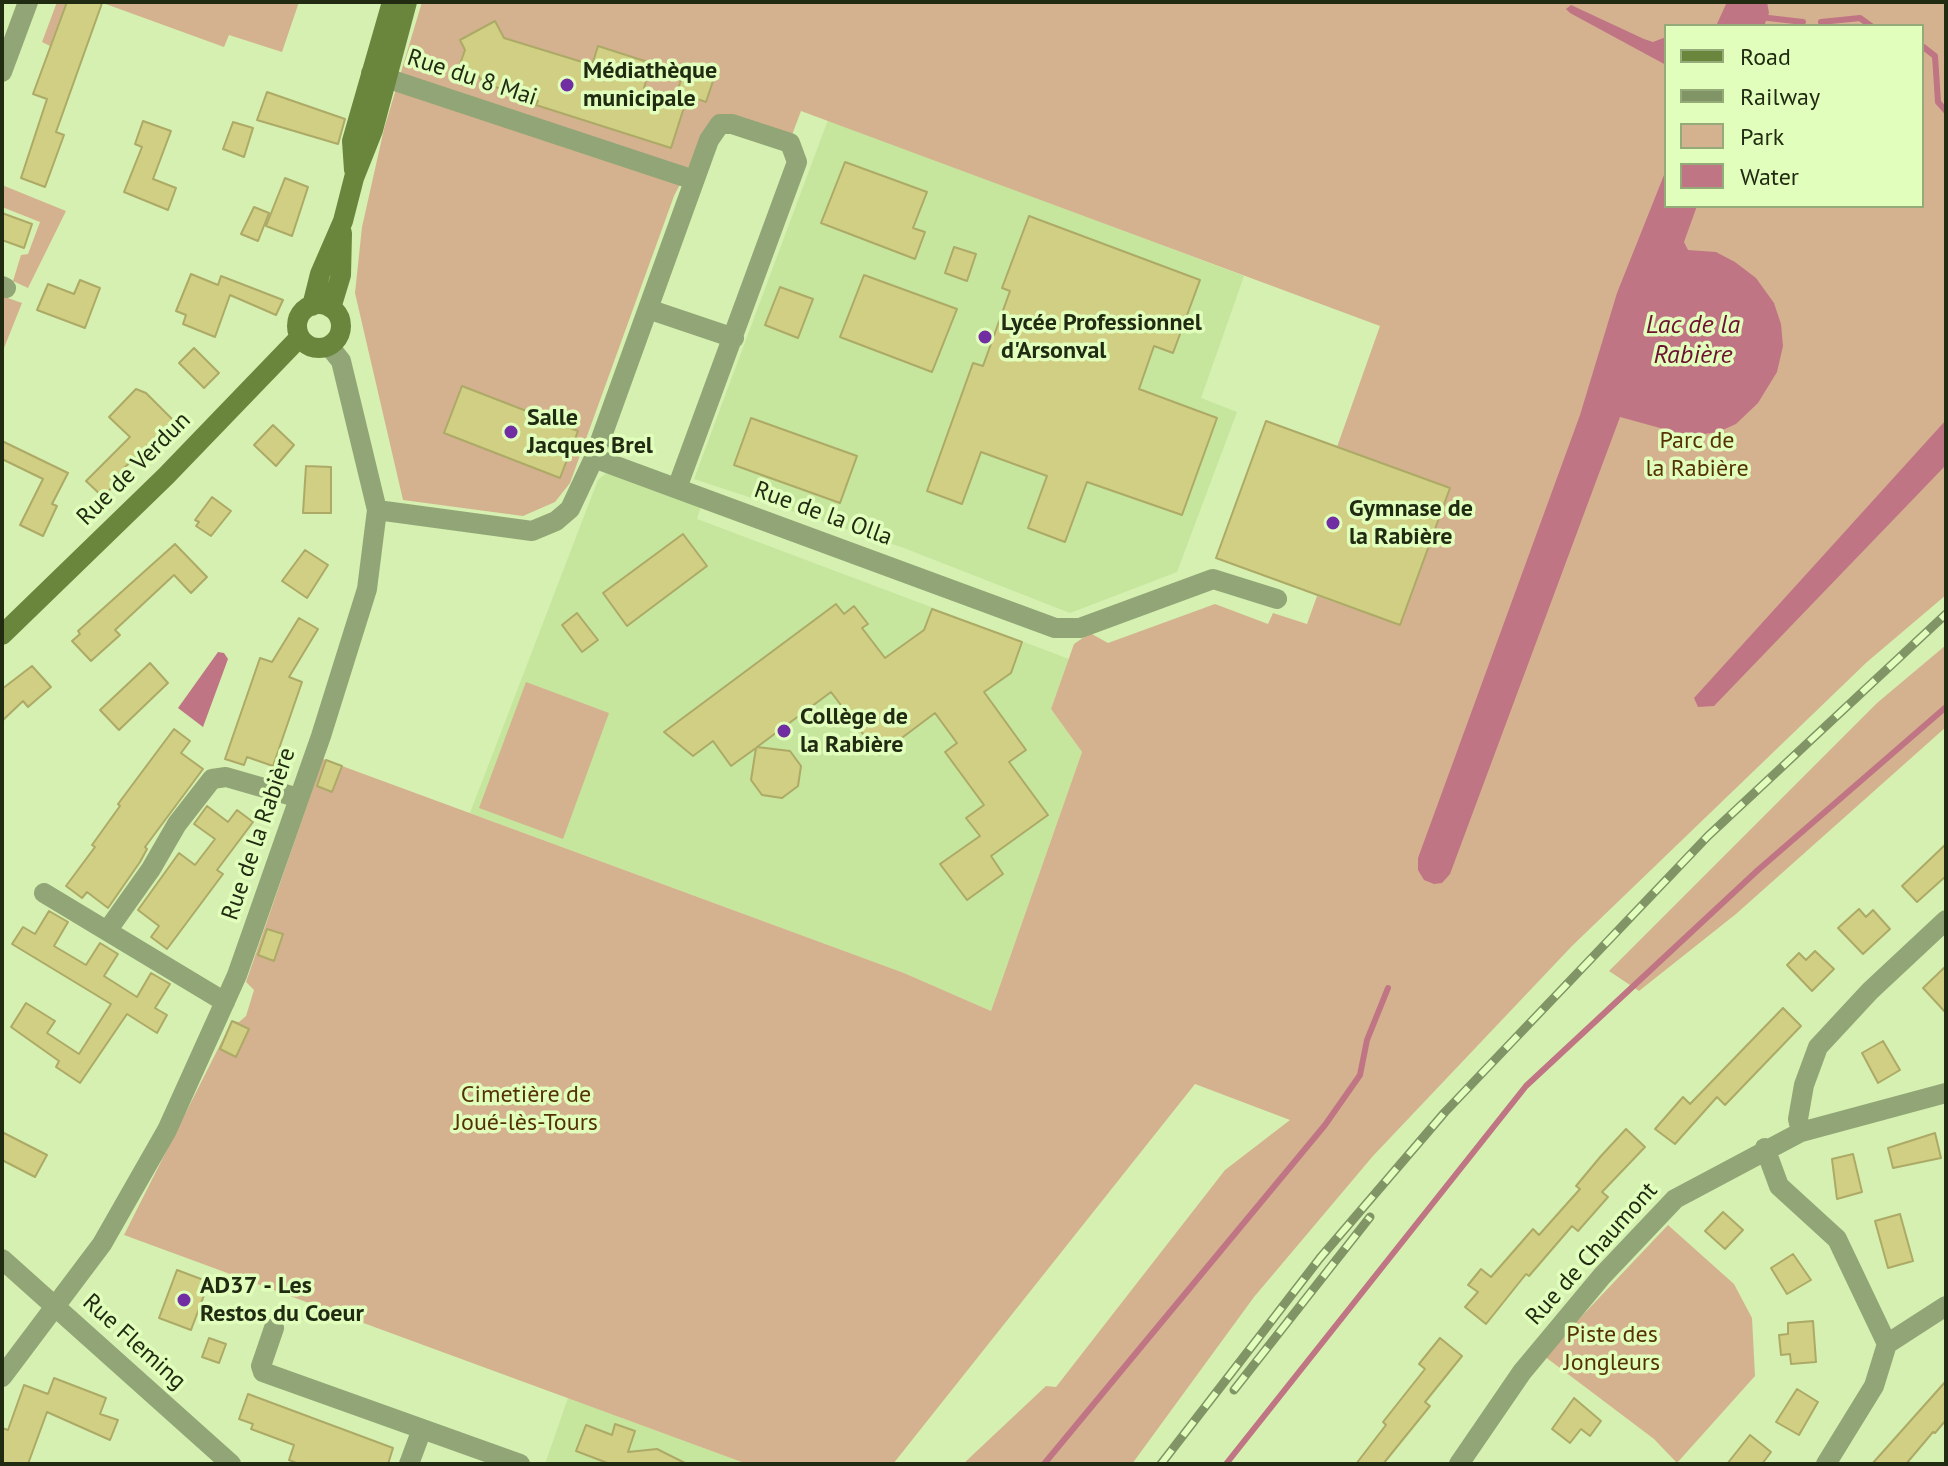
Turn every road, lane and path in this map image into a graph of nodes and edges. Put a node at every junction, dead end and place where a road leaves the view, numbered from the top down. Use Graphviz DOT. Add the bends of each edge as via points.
graph roads {
  1 [pos="28,2"];
  2 [pos="392,2"];
  3 [pos="407,2"];
  4 [pos="2,72"];
  5 [pos="379,75"];
  6 [pos="694,180"];
  7 [pos="321,307"];
  8 [pos="648,309"];
  9 [pos="300,337"];
  10 [pos="734,338"];
  11 [pos="329,346"];
  12 [pos="594,458"];
  13 [pos="677,488"];
  14 [pos="377,510"];
  15 [pos="1277,599"];
  16 [pos="2,635"];
  17 [pos="299,798"];
  18 [pos="44,893"];
  19 [pos="1946,920"];
  20 [pos="107,931"];
  21 [pos="225,1002"];
  22 [pos="1946,1093"];
  23 [pos="1801,1132"];
  24 [pos="1765,1148"];
  25 [pos="2,1259"];
  26 [pos="54,1306"];
  27 [pos="1946,1306"];
  28 [pos="274,1328"];
  29 [pos="1887,1344"];
  30 [pos="2,1377"];
  31 [pos="422,1429"];
  32 [pos="231,1464"];
  33 [pos="409,1464"];
  34 [pos="520,1464"];
  35 [pos="1459,1464"];
  36 [pos="1826,1464"];
  1 -- 4 [label="street"];
  2 -- 5 [label="main road"];
  3 -- 5 [label="main road"];
  5 -- 6 [label="street, Rue du 8 Mai"];
  5 -- 7 [label="main road" via="373,130 343,221 341,275"];
  6 -- 8 [label="street"];
  6 -- 10 [label="street" via="720,124 790,143 795,150 797,162"];
  7 -- 9 [label="main road" via="298,319"];
  7 -- 11 [label="main road" via="341,324"];
  8 -- 10 [label="street"];
  8 -- 12 [label="street"];
  9 -- 11 [label="main road" via="310,346"];
  9 -- 16 [label="main road, Rue de Verdun"];
  10 -- 13 [label="street"];
  11 -- 14 [label="street, Rue de la Rabière" via="341,361"];
  12 -- 13 [label="street, Rue de la Olla"];
  12 -- 14 [label="street" via="570,509 532,531"];
  13 -- 15 [label="street, Rue de la Olla" via="1055,628 1080,628 1213,579"];
  14 -- 17 [label="street, Rue de la Rabière" via="367,589"];
  17 -- 20 [label="street" via="226,777 212,779"];
  17 -- 21 [label="street, Rue de la Rabière"];
  18 -- 20 [label="street"];
  19 -- 23 [label="street" via="1818,1047 1804,1085"];
  20 -- 21 [label="street"];
  21 -- 26 [label="street, Rue de la Rabière" via="167,1130 102,1244"];
  22 -- 23 [label="street, Rue de Chaumont"];
  23 -- 24 [label="street, Rue de Chaumont"];
  24 -- 29 [label="street" via="1779,1186 1837,1239"];
  24 -- 35 [label="street, Rue de Chaumont" via="1675,1199 1522,1372"];
  25 -- 26 [label="street, Rue Fleming"];
  26 -- 30 [label="street, Rue de la Rabière"];
  26 -- 32 [label="street, Rue Fleming"];
  27 -- 29 [label="street"];
  28 -- 31 [label="street" via="263,1372"];
  29 -- 36 [label="street" via="1874,1386"];
  31 -- 33 [label="street"];
  31 -- 34 [label="street"];
}
